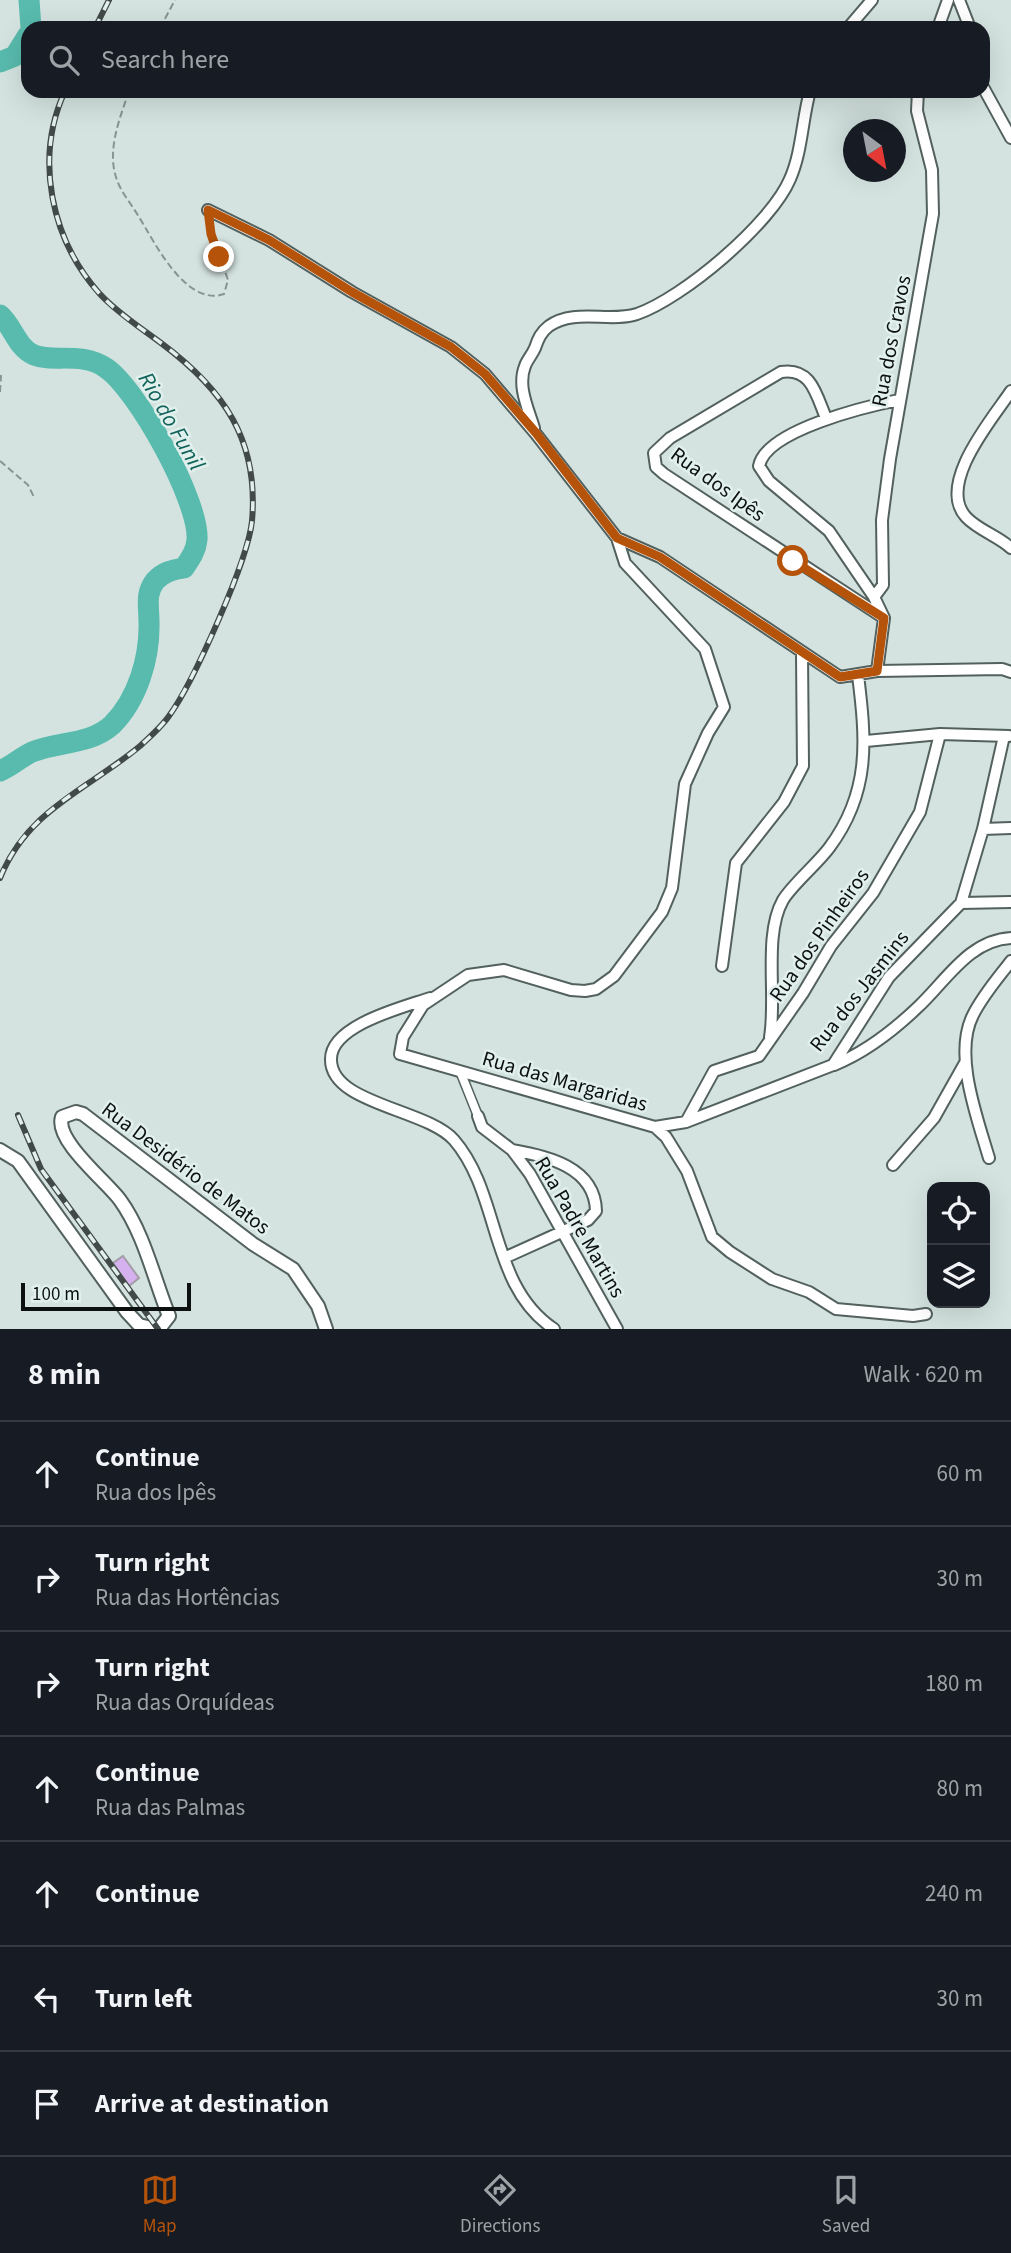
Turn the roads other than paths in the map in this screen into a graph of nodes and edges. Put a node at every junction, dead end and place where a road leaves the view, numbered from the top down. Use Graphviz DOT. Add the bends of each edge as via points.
graph roads {
  1 [pos="872,0"];
  2 [pos="948,0"];
  3 [pos="959,0"];
  4 [pos="854,21"];
  5 [pos="940,21"];
  6 [pos="967,21"];
  7 [pos="809,98"];
  8 [pos="918,98"];
  9 [pos="989,98"];
  10 [pos="1011,138"];
  11 [pos="208,210"];
  12 [pos="1011,391"];
  13 [pos="899,400"];
  14 [pos="826,418"];
  15 [pos="536,433"];
  16 [pos="617,538"];
  17 [pos="1011,548"];
  18 [pos="874,597"];
  19 [pos="884,618"];
  20 [pos="802,654"];
  21 [pos="877,671"];
  22 [pos="1011,672"];
  23 [pos="858,675"];
  24 [pos="940,734"];
  25 [pos="1007,736"];
  26 [pos="866,741"];
  27 [pos="1011,828"];
  28 [pos="984,829"];
  29 [pos="1011,902"];
  30 [pos="961,903"];
  31 [pos="1011,938"];
  32 [pos="1010,963"];
  33 [pos="722,966"];
  34 [pos="432,997"];
  35 [pos="769,1043"];
  36 [pos="965,1063"];
  37 [pos="832,1065"];
  38 [pos="460,1071"];
  39 [pos="478,1116"];
  40 [pos="686,1122"];
  41 [pos="655,1127"];
  42 [pos="0,1150"];
  43 [pos="512,1150"];
  44 [pos="989,1157"];
  45 [pos="893,1165"];
  46 [pos="563,1233"];
  47 [pos="504,1258"];
  48 [pos="926,1314"];
  49 [pos="158,1329"];
  50 [pos="326,1329"];
  51 [pos="554,1329"];
  52 [pos="617,1329"];
  1 -- 4 [label="street"];
  2 -- 5 [label="street"];
  3 -- 6 [label="street"];
  7 -- 15 [label="street" via="798,153 782,196 700,278 636,314 569,318 542,332 520,381"];
  8 -- 13 [label="street, Rua dos Cravos" via="919,122 932,170 933,214"];
  9 -- 10 [label="street"];
  11 -- 15 [label="street" via="269,240 451,347 485,374"];
  12 -- 17 [label="street" via="969,451 959,494 967,519"];
  13 -- 14 [label="street"];
  13 -- 18 [label="street, Rua dos Cravos" via="882,520 883,585"];
  14 -- 18 [label="street" via="774,446 759,466 769,481 830,531"];
  14 -- 19 [label="street, Rua dos Ipês" via="808,378 801,372 781,372 670,438 654,453 654,460 664,474 695,496"];
  15 -- 16 [label="street"];
  16 -- 20 [label="street" via="660,557"];
  16 -- 34 [label="street" via="625,564 705,649 724,707 685,784 672,888 642,941 614,976 596,989 571,990 518,972 490,970 468,975"];
  18 -- 19 [label="street"];
  19 -- 21 [label="street"];
  20 -- 23 [label="street" via="840,677"];
  20 -- 33 [label="street" via="803,765 784,802 736,863"];
  21 -- 22 [label="street"];
  21 -- 23 [label="street"];
  23 -- 26 [label="street"];
  24 -- 25 [label="street"];
  24 -- 26 [label="street"];
  24 -- 35 [label="street, Rua dos Pinheiros" via="920,812 899,852"];
  25 -- 28 [label="street, Rua dos Jasmins"];
  26 -- 35 [label="street" via="852,809 830,846 783,899 774,927"];
  27 -- 28 [label="street"];
  28 -- 30 [label="street, Rua dos Jasmins"];
  29 -- 30 [label="street"];
  30 -- 37 [label="street, Rua dos Jasmins" via="889,977"];
  31 -- 37 [label="street" via="969,955 906,1018 865,1049"];
  32 -- 36 [label="street" via="972,1016"];
  34 -- 38 [label="street, Rua das Margaridas" via="403,1037 400,1054"];
  34 -- 47 [label="street" via="344,1034 330,1061 340,1080 356,1094 434,1123 456,1142 470,1163"];
  35 -- 40 [label="street, Rua dos Pinheiros" via="752,1060 714,1071"];
  36 -- 44 [label="street"];
  36 -- 45 [label="street" via="934,1118"];
  37 -- 40 [label="street, Rua dos Jasmins"];
  38 -- 39 [label="street"];
  38 -- 41 [label="street, Rua das Margaridas"];
  39 -- 43 [label="street, Rua Padre Martins" via="487,1133"];
  40 -- 41 [label="street, Rua dos Jasmins"];
  41 -- 48 [label="street, Rua das Margaridas" via="687,1171 712,1237 730,1252 772,1279 809,1292 836,1309"];
  42 -- 49 [label="street, Rua Desidério de Matos" via="18,1161 127,1312 139,1325"];
  43 -- 46 [label="street, Rua Padre Martins"];
  43 -- 46 [label="street" via="565,1164 587,1182 596,1211"];
  46 -- 47 [label="street"];
  46 -- 52 [label="street, Rua Padre Martins"];
  47 -- 51 [label="street" via="525,1302"];
  49 -- 50 [label="street, Rua Desidério de Matos" via="169,1316 135,1229 120,1200 71,1146 62,1130 62,1117 68,1114 83,1114 117,1137 253,1244 293,1269 318,1306"];
}
